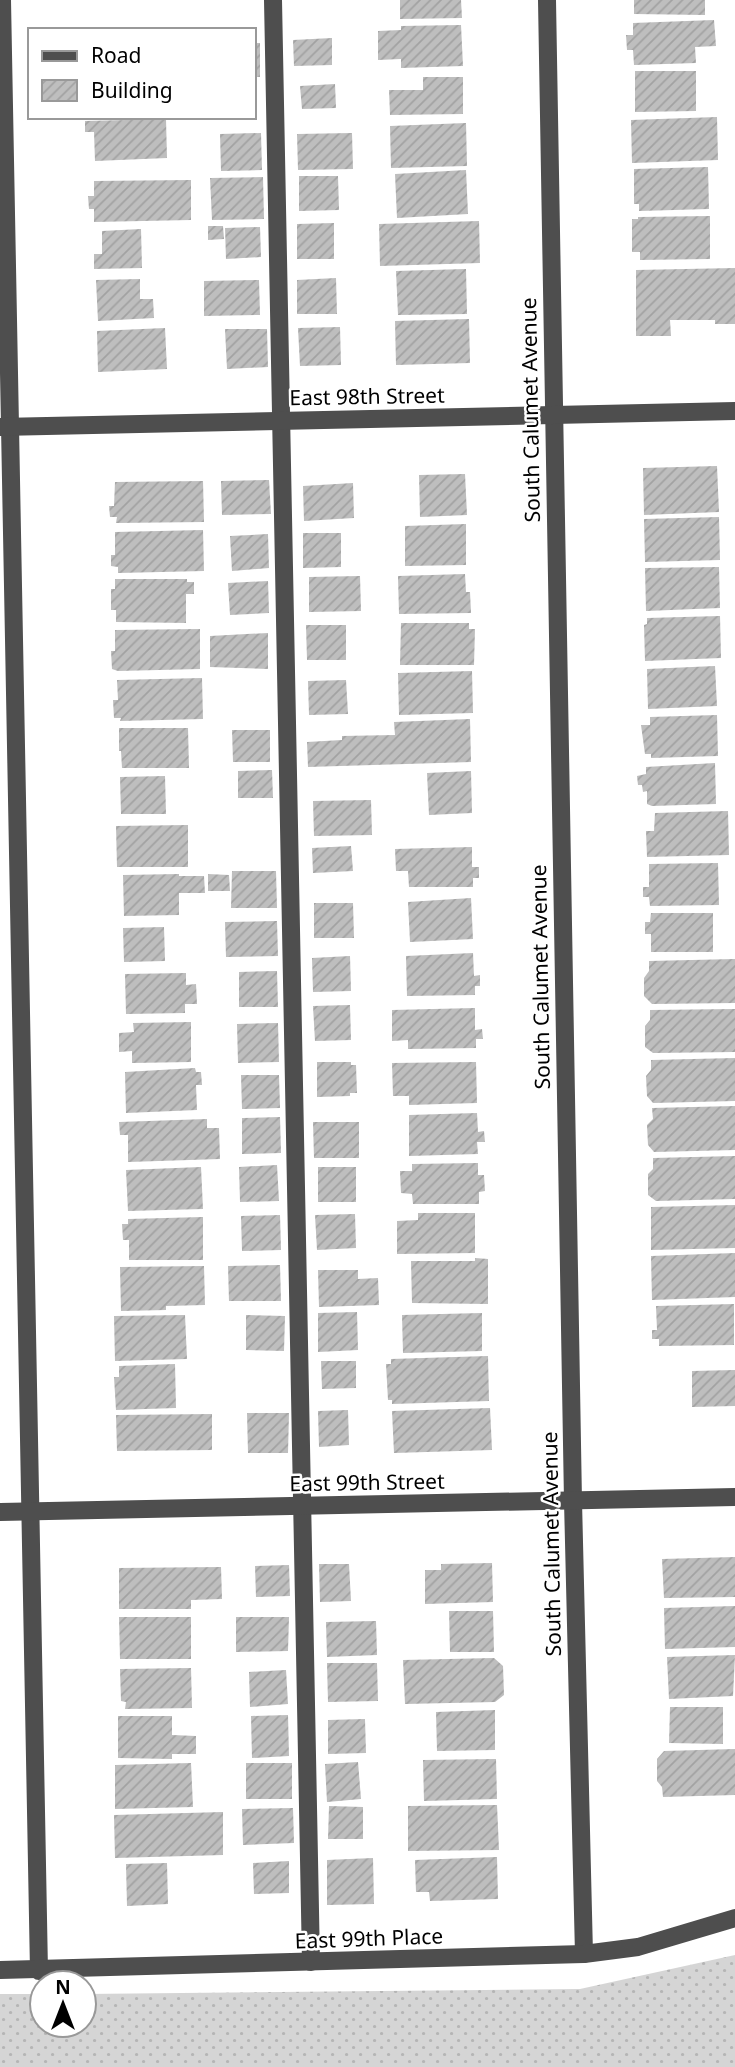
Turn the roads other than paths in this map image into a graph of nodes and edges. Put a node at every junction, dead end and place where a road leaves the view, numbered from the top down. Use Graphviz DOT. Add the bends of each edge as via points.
graph roads {
  1 [pos="2,0"];
  2 [pos="273,0"];
  3 [pos="547,0"];
  4 [pos="735,411"];
  5 [pos="553,415"];
  6 [pos="281,421"];
  7 [pos="5,427"];
  8 [pos="735,1497"];
  9 [pos="573,1502"];
  10 [pos="303,1506"];
  11 [pos="0,1512"];
  12 [pos="30,1512"];
  13 [pos="735,1918"];
  14 [pos="584,1954"];
  15 [pos="311,1962"];
  16 [pos="39,1969"];
  17 [pos="98,1969"];
  18 [pos="0,1970"];
  19 [pos="28,1971"];
  1 -- 7 [label="street"];
  2 -- 6 [label="street"];
  3 -- 5 [label="street, South Calumet Avenue"];
  4 -- 5 [label="street, East 98th Street"];
  5 -- 6 [label="street, East 98th Street"];
  5 -- 9 [label="street, South Calumet Avenue"];
  6 -- 7 [label="street, East 98th Street"];
  6 -- 10 [label="street"];
  7 -- 12 [label="street"];
  8 -- 9 [label="street, East 99th Street"];
  9 -- 10 [label="street, East 99th Street"];
  9 -- 14 [label="street, South Calumet Avenue"];
  10 -- 12 [label="street, East 99th Street"];
  10 -- 15 [label="street"];
  11 -- 12 [label="street, East 99th Street"];
  12 -- 16 [label="street"];
  13 -- 14 [label="street, East 99th Place" via="638,1947"];
  14 -- 15 [label="street, East 99th Place"];
  15 -- 17 [label="street, East 99th Place"];
  18 -- 19 [label="street, East 99th Place"];
}
